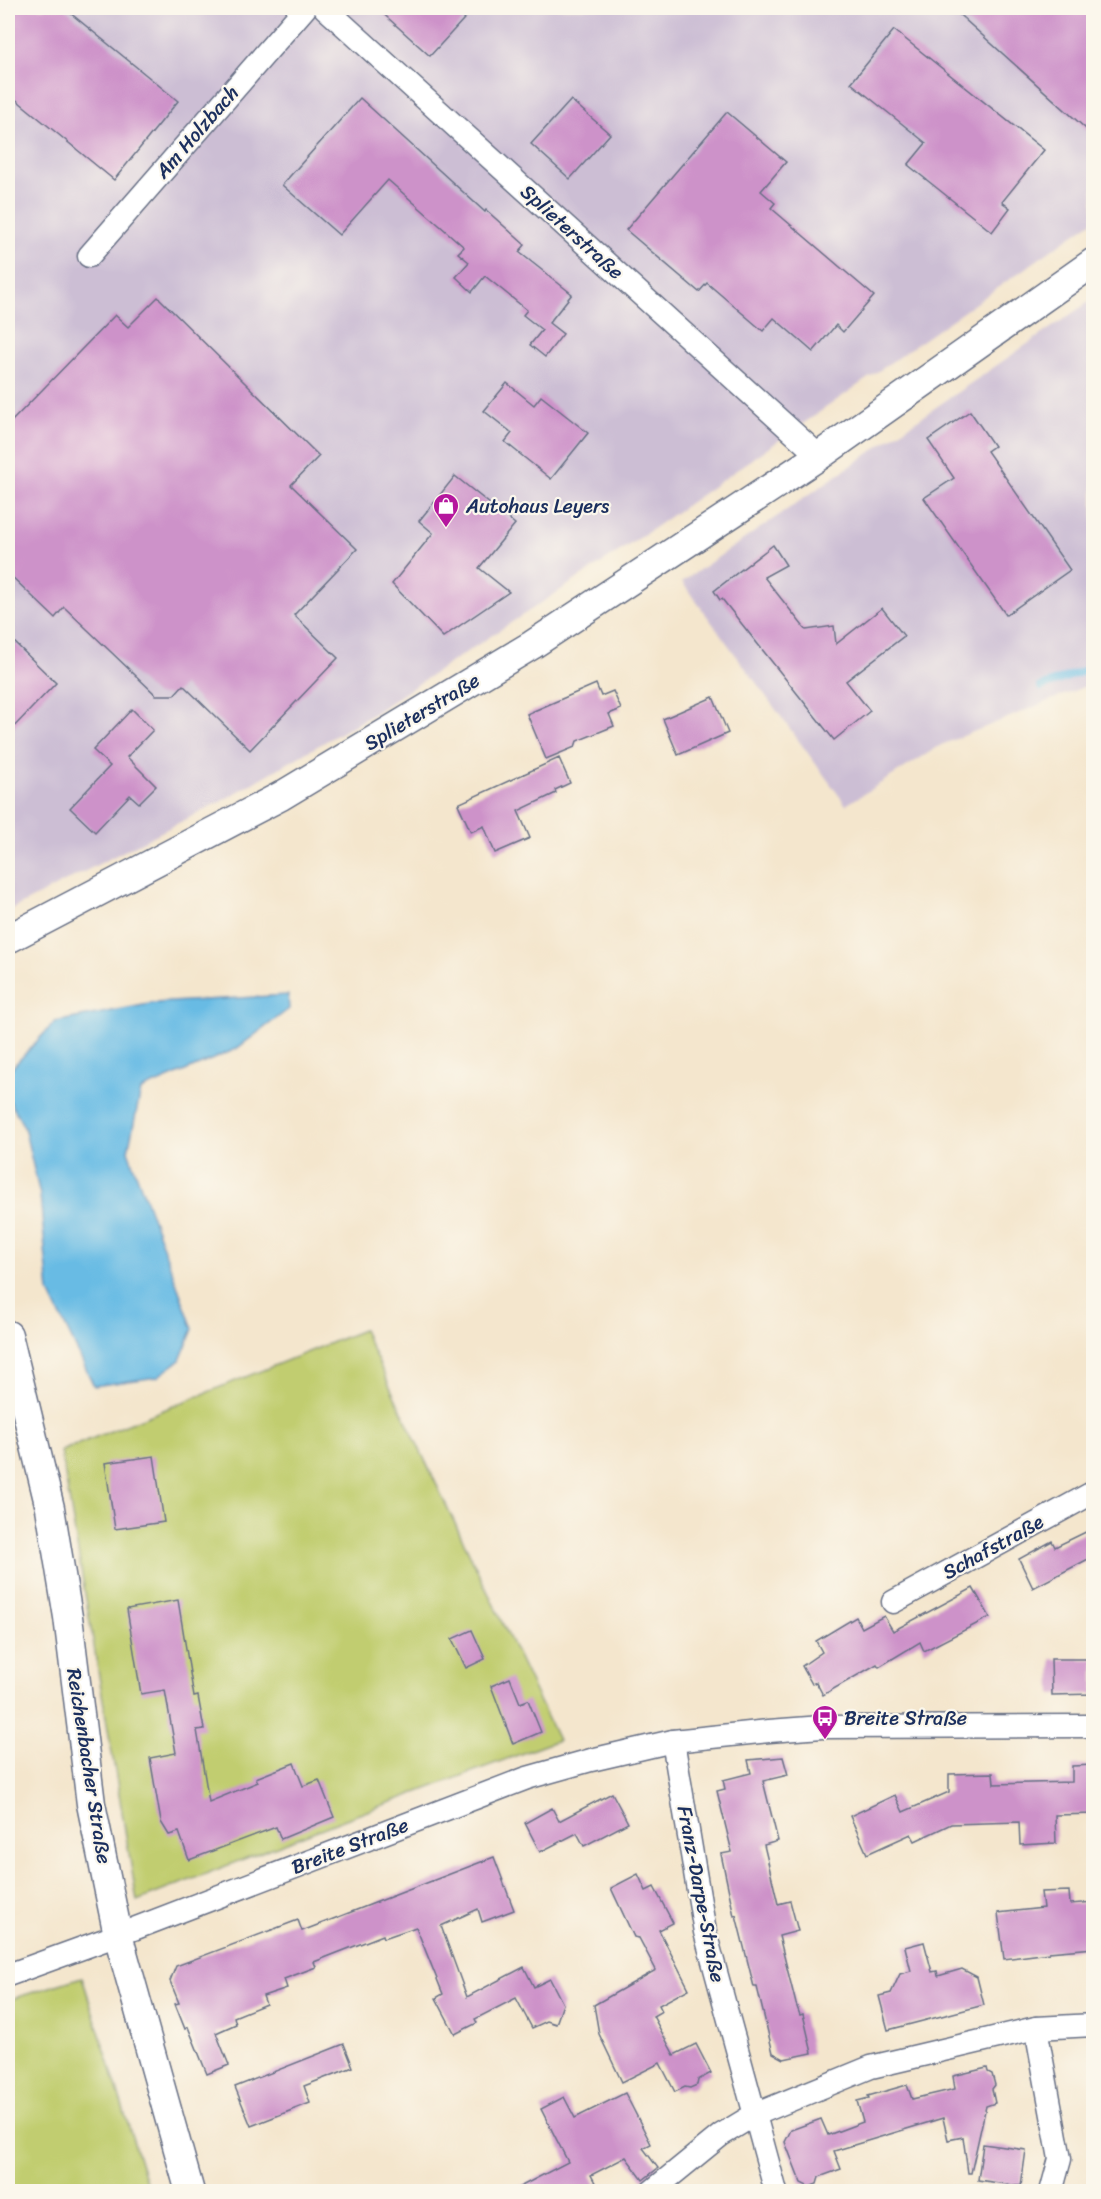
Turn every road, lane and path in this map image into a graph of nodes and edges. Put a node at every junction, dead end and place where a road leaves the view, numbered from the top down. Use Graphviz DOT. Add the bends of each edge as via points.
graph roads {
  1 [pos="305,8"];
  2 [pos="325,8"];
  3 [pos="89,256"];
  4 [pos="1094,262"];
  5 [pos="819,456"];
  6 [pos="8,939"];
  7 [pos="8,1335"];
  8 [pos="1094,1492"];
  9 [pos="893,1602"];
  10 [pos="1094,1726"];
  11 [pos="673,1741"];
  12 [pos="118,1935"];
  13 [pos="8,1975"];
  14 [pos="1094,2025"];
  15 [pos="1036,2028"];
  16 [pos="754,2115"];
  17 [pos="190,2192"];
  18 [pos="651,2192"];
  19 [pos="776,2192"];
  20 [pos="1051,2192"];
  1 -- 3 [label="street, Am Holzbach"];
  2 -- 5 [label="street, Splieterstraße"];
  4 -- 5 [label="street, Splieterstraße"];
  5 -- 6 [label="street, Splieterstraße" via="532,645 281,796"];
  7 -- 12 [label="street, Reichenbacher Straße" via="50,1508 91,1804"];
  8 -- 9 [label="street, Schafstraße"];
  10 -- 11 [label="street, Breite Straße" via="822,1727"];
  11 -- 12 [label="street, Breite Straße" via="527,1778"];
  11 -- 16 [label="street, Franz-Darpe-Straße" via="705,1932"];
  12 -- 13 [label="street, Breite Straße"];
  12 -- 17 [label="street, Reichenbacher Straße"];
  14 -- 15 [label="street"];
  15 -- 16 [label="street" via="871,2067"];
  15 -- 20 [label="street" via="1060,2159"];
  16 -- 18 [label="street" via="721,2135"];
  16 -- 19 [label="street, Franz-Darpe-Straße"];
}
